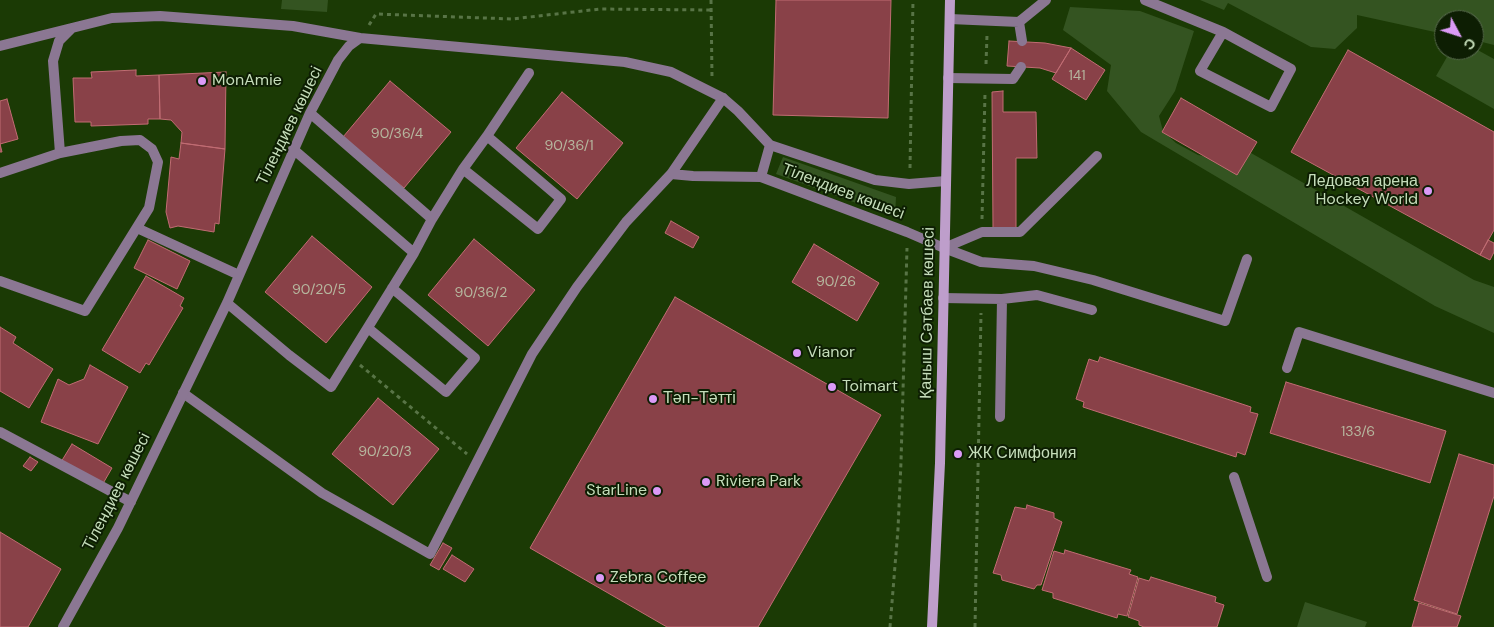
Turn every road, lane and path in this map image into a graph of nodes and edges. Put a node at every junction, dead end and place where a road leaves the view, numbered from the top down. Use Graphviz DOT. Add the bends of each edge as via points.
graph roads {
  1 [pos="711,0"];
  2 [pos="913,0"];
  3 [pos="950,0"];
  4 [pos="1046,0"];
  5 [pos="1145,0"];
  6 [pos="711,10"];
  7 [pos="950,19"];
  8 [pos="1019,22"];
  9 [pos="73,27"];
  10 [pos="1223,32"];
  11 [pos="360,38"];
  12 [pos="1022,41"];
  13 [pos="0,46"];
  14 [pos="1021,67"];
  15 [pos="529,73"];
  16 [pos="948,78"];
  17 [pos="712,91"];
  18 [pos="723,98"];
  19 [pos="310,113"];
  20 [pos="487,136"];
  21 [pos="770,145"];
  22 [pos="293,149"];
  23 [pos="60,153"];
  24 [pos="1097,156"];
  25 [pos="910,168"];
  26 [pos="463,169"];
  27 [pos="0,173"];
  28 [pos="671,174"];
  29 [pos="761,177"];
  30 [pos="946,181"];
  31 [pos="432,219"];
  32 [pos="137,228"];
  33 [pos="906,247"];
  34 [pos="944,248"];
  35 [pos="414,253"];
  36 [pos="1247,259"];
  37 [pos="239,275"];
  38 [pos="0,280"];
  39 [pos="392,288"];
  40 [pos="943,298"];
  41 [pos="1002,299"];
  42 [pos="227,303"];
  43 [pos="1092,310"];
  44 [pos="368,328"];
  45 [pos="350,357"];
  46 [pos="1287,368"];
  47 [pos="183,393"];
  48 [pos="1494,393"];
  49 [pos="1000,417"];
  50 [pos="0,432"];
  51 [pos="477,462"];
  52 [pos="1234,477"];
  53 [pos="131,502"];
  54 [pos="1267,577"];
  55 [pos="63,627"];
  56 [pos="890,627"];
  57 [pos="932,627"];
  1 -- 6 [label="path"];
  2 -- 25 [label="path"];
  3 -- 7 [label="main road, Қаныш Сәтбаев көшесі"];
  4 -- 8 [label="street"];
  5 -- 10 [label="street"];
  6 -- 11 [label="path" via="600,9 512,19 376,14"];
  6 -- 17 [label="path"];
  7 -- 8 [label="street"];
  7 -- 16 [label="main road, Қаныш Сәтбаев көшесі"];
  8 -- 12 [label="street"];
  9 -- 11 [label="street" via="112,18 160,16 293,26"];
  9 -- 13 [label="street"];
  9 -- 23 [label="street" via="58,41 53,61"];
  10 -- 10 [label="street" via="1291,69 1271,107 1200,71"];
  11 -- 17 [label="street, Тілендиев көшесі" via="625,62 671,72"];
  11 -- 19 [label="street, Тілендиев көшесі" via="338,60"];
  14 -- 16 [label="street" via="1013,79"];
  15 -- 20 [label="street"];
  16 -- 30 [label="main road, Қаныш Сәтбаев көшесі"];
  17 -- 18 [label="street, Тілендиев көшесі"];
  18 -- 21 [label="street, Тілендиев көшесі"];
  18 -- 28 [label="street"];
  19 -- 22 [label="street, Тілендиев көшесі"];
  19 -- 31 [label="street"];
  20 -- 26 [label="street"];
  20 -- 26 [label="street" via="561,199 538,229"];
  21 -- 29 [label="street, Тілендиев көшесі"];
  21 -- 30 [label="street, Тілендиев көшесі" via="875,180 909,184"];
  22 -- 35 [label="street"];
  22 -- 37 [label="street, Тілендиев көшесі"];
  23 -- 27 [label="street"];
  23 -- 32 [label="street" via="140,140 152,149 158,162 154,187 149,208"];
  24 -- 34 [label="street" via="1020,232 982,232"];
  26 -- 31 [label="street"];
  28 -- 29 [label="street"];
  28 -- 51 [label="street" via="626,222 577,287 532,354"];
  29 -- 34 [label="street, Тілендиев көшесі"];
  30 -- 34 [label="main road, Қаныш Сәтбаев көшесі"];
  31 -- 35 [label="street"];
  32 -- 37 [label="street"];
  32 -- 38 [label="street" via="85,311"];
  33 -- 56 [label="path" via="901,471"];
  34 -- 36 [label="street, Тілендиев көшесі" via="981,262 1034,266 1093,280 1225,320"];
  34 -- 40 [label="main road, Қаныш Сәтбаев көшесі"];
  35 -- 39 [label="street"];
  37 -- 42 [label="street, Тілендиев көшесі"];
  39 -- 44 [label="street"];
  39 -- 44 [label="street" via="475,358 446,392"];
  40 -- 41 [label="street"];
  40 -- 57 [label="main road, Қаныш Сәтбаев көшесі" via="940,463"];
  41 -- 43 [label="street" via="1037,295"];
  41 -- 49 [label="street"];
  42 -- 45 [label="street" via="331,387"];
  42 -- 47 [label="street, Тілендиев көшесі"];
  44 -- 45 [label="street"];
  45 -- 51 [label="path"];
  46 -- 48 [label="street" via="1299,332"];
  47 -- 51 [label="street" via="322,493 430,554"];
  47 -- 53 [label="street, Тілендиев көшесі"];
  50 -- 53 [label="street"];
  52 -- 54 [label="street"];
  53 -- 55 [label="street, Тілендиев көшесі"];
}
